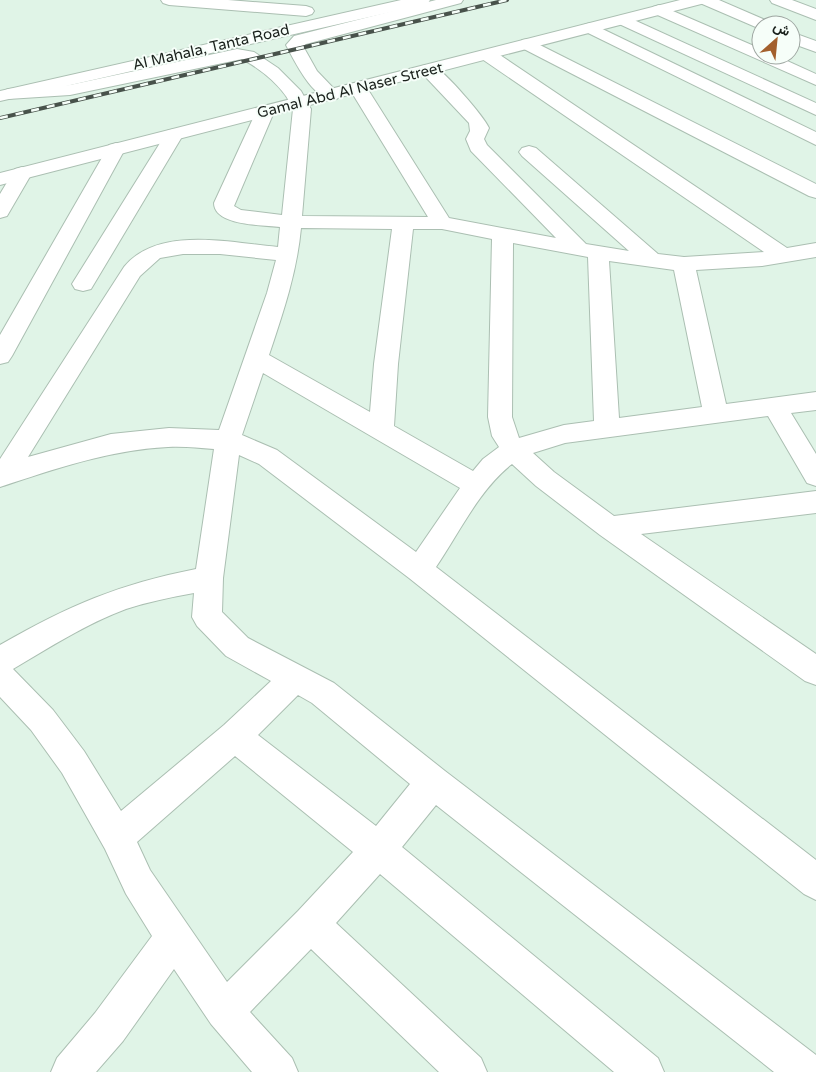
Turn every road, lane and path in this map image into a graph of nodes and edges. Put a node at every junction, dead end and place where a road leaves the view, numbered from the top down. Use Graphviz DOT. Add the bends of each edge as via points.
graph roads {
  1 [pos="169,0"];
  2 [pos="359,0"];
  3 [pos="422,0"];
  4 [pos="455,0"];
  5 [pos="700,0"];
  6 [pos="706,0"];
  7 [pos="778,0"];
  8 [pos="659,10"];
  9 [pos="306,11"];
  10 [pos="816,15"];
  11 [pos="751,19"];
  12 [pos="624,20"];
  13 [pos="590,28"];
  14 [pos="801,41"];
  15 [pos="528,44"];
  16 [pos="153,45"];
  17 [pos="816,47"];
  18 [pos="488,55"];
  19 [pos="428,70"];
  20 [pos="816,80"];
  21 [pos="358,88"];
  22 [pos="328,92"];
  23 [pos="4,95"];
  24 [pos="298,99"];
  25 [pos="816,110"];
  26 [pos="265,112"];
  27 [pos="174,135"];
  28 [pos="816,138"];
  29 [pos="116,149"];
  30 [pos="530,152"];
  31 [pos="22,173"];
  32 [pos="0,179"];
  33 [pos="816,192"];
  34 [pos="0,212"];
  35 [pos="291,222"];
  36 [pos="403,222"];
  37 [pos="442,223"];
  38 [pos="503,234"];
  39 [pos="588,250"];
  40 [pos="816,250"];
  41 [pos="288,254"];
  42 [pos="783,255"];
  43 [pos="653,261"];
  44 [pos="684,264"];
  45 [pos="83,284"];
  46 [pos="0,356"];
  47 [pos="256,358"];
  48 [pos="816,400"];
  49 [pos="775,407"];
  50 [pos="716,414"];
  51 [pos="606,428"];
  52 [pos="381,430"];
  53 [pos="228,440"];
  54 [pos="513,450"];
  55 [pos="816,476"];
  56 [pos="1,477"];
  57 [pos="476,485"];
  58 [pos="812,505"];
  59 [pos="610,527"];
  60 [pos="419,570"];
  61 [pos="209,578"];
  62 [pos="0,661"];
  63 [pos="816,671"];
  64 [pos="0,676"];
  65 [pos="296,678"];
  66 [pos="235,736"];
  67 [pos="433,782"];
  68 [pos="117,837"];
  69 [pos="379,849"];
  70 [pos="816,882"];
  71 [pos="311,924"];
  72 [pos="174,937"];
  73 [pos="224,1011"];
  74 [pos="71,1072"];
  75 [pos="278,1072"];
  76 [pos="467,1072"];
  77 [pos="644,1072"];
  78 [pos="806,1072"];
  1 -- 9 [label="main road"];
  2 -- 9 [label="main road, Al Mahala, Tanta Road"];
  3 -- 23 [label="main road, Al Mahala, Tanta Road"];
  4 -- 22 [label="main road" via="300,40 294,45 310,74"];
  5 -- 8 [label="main road, Gamal Abd Al Naser Street"];
  6 -- 11 [label="main road"];
  7 -- 10 [label="main road"];
  8 -- 12 [label="main road, Gamal Abd Al Naser Street"];
  8 -- 20 [label="main road"];
  9 -- 16 [label="main road, Al Mahala, Tanta Road"];
  12 -- 13 [label="main road, Gamal Abd Al Naser Street"];
  12 -- 25 [label="main road"];
  13 -- 15 [label="main road, Gamal Abd Al Naser Street"];
  13 -- 28 [label="main road"];
  14 -- 17 [label="main road"];
  15 -- 18 [label="main road, Gamal Abd Al Naser Street"];
  15 -- 33 [label="main road"];
  18 -- 19 [label="main road, Gamal Abd Al Naser Street"];
  18 -- 42 [label="main road"];
  19 -- 21 [label="main road, Gamal Abd Al Naser Street"];
  19 -- 39 [label="main road" via="480,126 475,142 478,147"];
  21 -- 22 [label="main road, Gamal Abd Al Naser Street"];
  21 -- 37 [label="main road"];
  22 -- 24 [label="main road, Gamal Abd Al Naser Street"];
  23 -- 24 [label="main road" via="70,90 237,54 248,55 282,81"];
  24 -- 26 [label="main road, Gamal Abd Al Naser Street"];
  24 -- 35 [label="main road" via="302,109"];
  26 -- 27 [label="main road, Gamal Abd Al Naser Street"];
  26 -- 35 [label="main road" via="224,208 236,216"];
  27 -- 29 [label="main road, Gamal Abd Al Naser Street"];
  27 -- 45 [label="main road"];
  29 -- 31 [label="main road, Gamal Abd Al Naser Street"];
  29 -- 46 [label="main road"];
  30 -- 43 [label="main road"];
  31 -- 32 [label="main road, Gamal Abd Al Naser Street"];
  31 -- 34 [label="main road"];
  35 -- 36 [label="main road"];
  35 -- 41 [label="main road"];
  36 -- 37 [label="main road"];
  36 -- 52 [label="main road"];
  37 -- 38 [label="main road"];
  38 -- 39 [label="main road"];
  38 -- 54 [label="main road" via="500,417"];
  39 -- 43 [label="main road"];
  39 -- 51 [label="main road"];
  40 -- 42 [label="main road"];
  41 -- 47 [label="main road"];
  41 -- 56 [label="main road" via="192,247 157,252 145,259 132,272"];
  42 -- 44 [label="main road"];
  43 -- 44 [label="main road"];
  44 -- 50 [label="main road"];
  47 -- 52 [label="main road"];
  47 -- 53 [label="main road"];
  48 -- 49 [label="main road"];
  49 -- 50 [label="main road"];
  49 -- 55 [label="main road"];
  50 -- 51 [label="main road"];
  51 -- 54 [label="main road" via="564,434"];
  52 -- 57 [label="main road"];
  53 -- 56 [label="main road" via="169,437 111,444"];
  53 -- 60 [label="main road" via="268,457"];
  53 -- 61 [label="main road"];
  54 -- 57 [label="main road" via="492,466"];
  54 -- 59 [label="main road" via="545,479"];
  57 -- 60 [label="main road"];
  58 -- 59 [label="main road"];
  59 -- 63 [label="main road"];
  60 -- 70 [label="main road"];
  61 -- 62 [label="main road" via="151,590 106,604 67,622"];
  61 -- 65 [label="main road" via="207,617 237,647"];
  64 -- 68 [label="main road" via="42,720 73,762"];
  65 -- 66 [label="main road"];
  65 -- 67 [label="main road" via="323,693"];
  66 -- 68 [label="main road"];
  66 -- 69 [label="main road"];
  67 -- 69 [label="main road"];
  67 -- 78 [label="main road"];
  68 -- 72 [label="main road" via="138,882"];
  69 -- 71 [label="main road"];
  69 -- 77 [label="main road"];
  71 -- 73 [label="main road"];
  71 -- 76 [label="main road"];
  72 -- 73 [label="main road"];
  72 -- 74 [label="main road" via="109,1027"];
  73 -- 75 [label="main road"];
}
